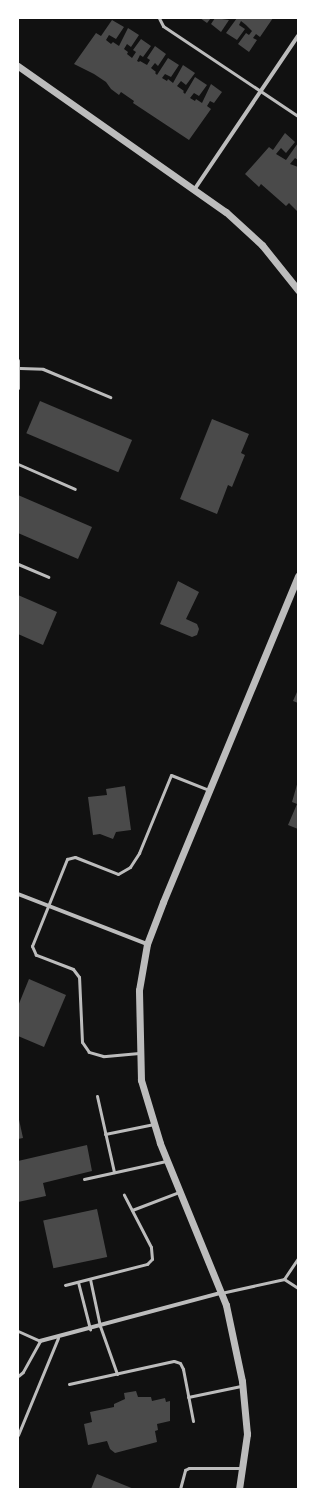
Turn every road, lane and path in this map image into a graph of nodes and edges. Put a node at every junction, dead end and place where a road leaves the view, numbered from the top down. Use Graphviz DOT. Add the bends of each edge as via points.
graph roads {
  1 [pos="158,18"];
  2 [pos="298,36"];
  3 [pos="18,67"];
  4 [pos="262,90"];
  5 [pos="298,116"];
  6 [pos="194,190"];
  7 [pos="298,290"];
  8 [pos="18,360"];
  9 [pos="20,368"];
  10 [pos="18,388"];
  11 [pos="110,398"];
  12 [pos="18,464"];
  13 [pos="75,488"];
  14 [pos="18,564"];
  15 [pos="298,576"];
  16 [pos="48,577"];
  17 [pos="211,790"];
  18 [pos="18,894"];
  19 [pos="47,906"];
  20 [pos="147,944"];
  21 [pos="139,1053"];
  22 [pos="97,1096"];
  23 [pos="154,1124"];
  24 [pos="106,1134"];
  25 [pos="168,1160"];
  26 [pos="114,1172"];
  27 [pos="84,1179"];
  28 [pos="181,1191"];
  29 [pos="124,1196"];
  30 [pos="132,1210"];
  31 [pos="298,1258"];
  32 [pos="90,1279"];
  33 [pos="284,1279"];
  34 [pos="78,1282"];
  35 [pos="65,1285"];
  36 [pos="298,1288"];
  37 [pos="221,1293"];
  38 [pos="100,1326"];
  39 [pos="90,1329"];
  40 [pos="18,1331"];
  41 [pos="58,1338"];
  42 [pos="40,1341"];
  43 [pos="117,1374"];
  44 [pos="18,1376"];
  45 [pos="69,1384"];
  46 [pos="243,1385"];
  47 [pos="188,1397"];
  48 [pos="193,1421"];
  49 [pos="18,1435"];
  50 [pos="243,1468"];
  51 [pos="180,1489"];
  52 [pos="239,1489"];
  1 -- 4 [label="lane" via="163,26"];
  2 -- 4 [label="street"];
  3 -- 6 [label="street"];
  4 -- 5 [label="lane"];
  4 -- 6 [label="street"];
  6 -- 7 [label="street" via="226,212 262,245"];
  8 -- 9 [label="lane"];
  9 -- 10 [label="lane"];
  9 -- 11 [label="lane" via="43,369"];
  12 -- 13 [label="lane"];
  14 -- 16 [label="lane"];
  15 -- 17 [label="street"];
  17 -- 19 [label="lane" via="171,775 139,853 130,867 118,874 75,857 67,859"];
  17 -- 20 [label="street"];
  18 -- 19 [label="street"];
  19 -- 20 [label="street"];
  19 -- 21 [label="lane" via="32,946 36,955 73,969 80,977 82,1042 89,1052 103,1056"];
  20 -- 21 [label="street" via="139,990"];
  21 -- 23 [label="street" via="141,1080"];
  22 -- 24 [label="lane"];
  23 -- 24 [label="lane"];
  23 -- 25 [label="street"];
  24 -- 26 [label="lane"];
  25 -- 26 [label="lane"];
  25 -- 28 [label="street"];
  26 -- 27 [label="lane"];
  28 -- 30 [label="lane"];
  28 -- 37 [label="street"];
  29 -- 30 [label="lane"];
  30 -- 32 [label="lane" via="151,1247 152,1259 147,1264"];
  31 -- 33 [label="lane"];
  32 -- 34 [label="lane"];
  32 -- 38 [label="lane"];
  33 -- 36 [label="lane"];
  33 -- 37 [label="lane"];
  34 -- 35 [label="lane"];
  34 -- 39 [label="lane"];
  37 -- 38 [label="street"];
  37 -- 46 [label="street"];
  38 -- 39 [label="street"];
  38 -- 43 [label="lane"];
  39 -- 41 [label="street"];
  40 -- 42 [label="lane"];
  41 -- 42 [label="street"];
  41 -- 49 [label="lane"];
  42 -- 44 [label="lane" via="23,1372"];
  43 -- 45 [label="lane"];
  43 -- 47 [label="lane" via="174,1361 183,1369"];
  46 -- 47 [label="lane"];
  46 -- 50 [label="street" via="247,1434"];
  47 -- 48 [label="lane"];
  50 -- 51 [label="lane" via="189,1468 185,1470"];
  50 -- 52 [label="street"];
}
